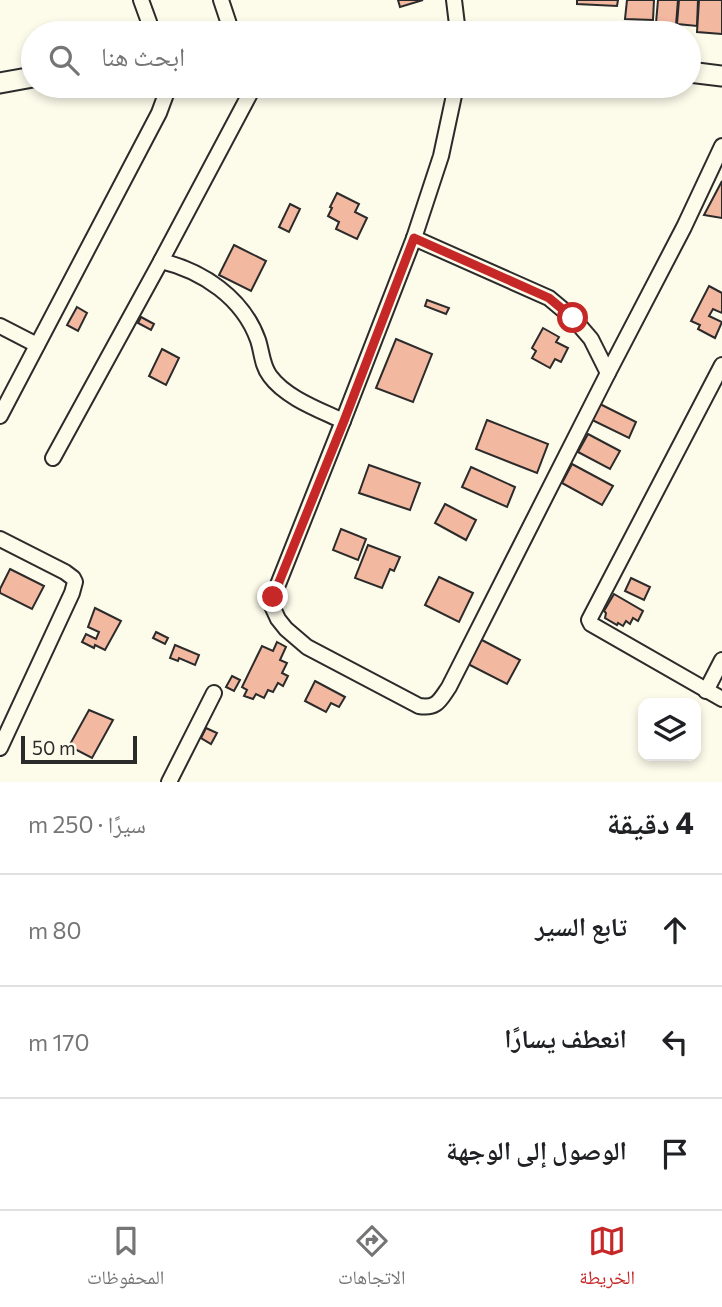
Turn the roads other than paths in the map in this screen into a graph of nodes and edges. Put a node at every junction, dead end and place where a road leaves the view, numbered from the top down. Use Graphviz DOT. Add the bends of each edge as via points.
graph roads {
  1 [pos="141,0"];
  2 [pos="221,0"];
  3 [pos="454,0"];
  4 [pos="149,21"];
  5 [pos="228,21"];
  6 [pos="457,21"];
  7 [pos="701,73"];
  8 [pos="722,76"];
  9 [pos="21,79"];
  10 [pos="0,83"];
  11 [pos="165,98"];
  12 [pos="248,98"];
  13 [pos="453,98"];
  14 [pos="722,146"];
  15 [pos="414,238"];
  16 [pos="161,261"];
  17 [pos="0,326"];
  18 [pos="37,345"];
  19 [pos="722,365"];
  20 [pos="608,373"];
  21 [pos="0,416"];
  22 [pos="344,421"];
  23 [pos="53,458"];
  24 [pos="0,539"];
  25 [pos="722,660"];
  26 [pos="706,691"];
  27 [pos="214,693"];
  28 [pos="722,699"];
  29 [pos="0,748"];
  30 [pos="169,782"];
  1 -- 4 [label="street"];
  2 -- 5 [label="street"];
  3 -- 6 [label="street"];
  7 -- 8 [label="main road"];
  9 -- 10 [label="main road"];
  11 -- 18 [label="street"];
  12 -- 16 [label="street"];
  13 -- 15 [label="street"];
  14 -- 20 [label="street"];
  15 -- 20 [label="street" via="549,298 591,339"];
  15 -- 22 [label="street"];
  16 -- 22 [label="street" via="185,269 223,292 250,321 269,375 299,400"];
  16 -- 23 [label="street"];
  17 -- 18 [label="street"];
  18 -- 21 [label="street"];
  19 -- 26 [label="street" via="589,620"];
  20 -- 22 [label="street" via="449,687 440,700 427,707 307,647 274,613 273,597"];
  24 -- 29 [label="street" via="65,572 75,582"];
  25 -- 26 [label="street"];
  26 -- 28 [label="street"];
  27 -- 30 [label="street"];
}
